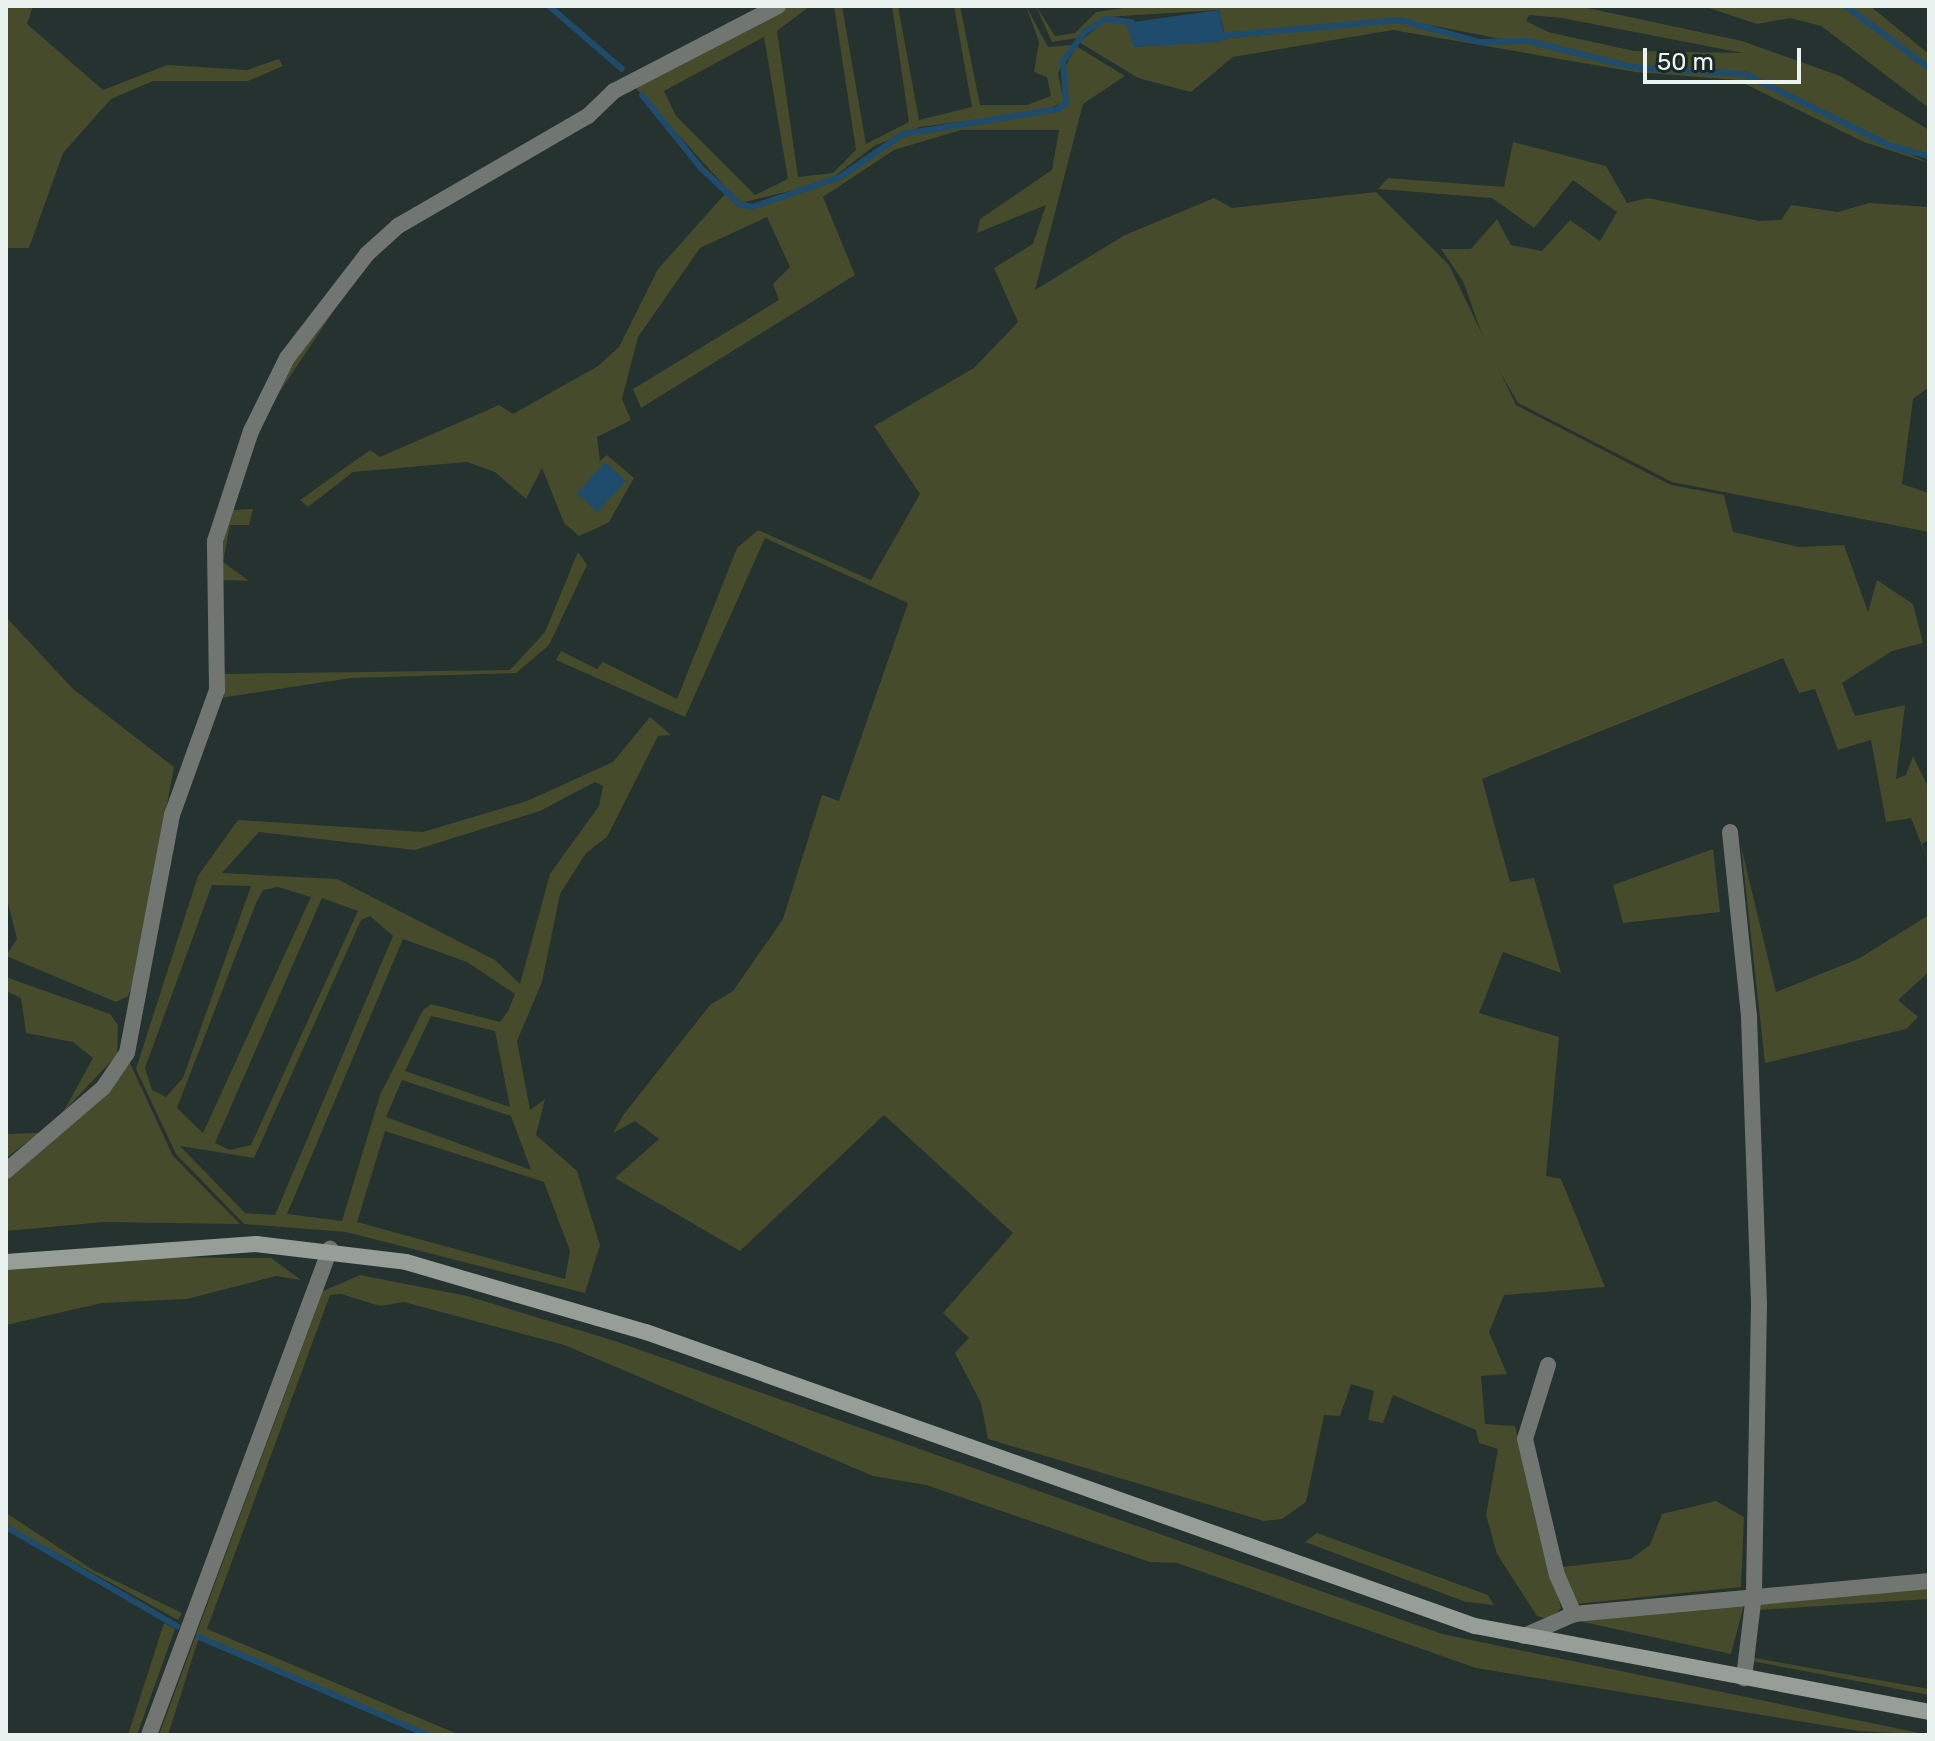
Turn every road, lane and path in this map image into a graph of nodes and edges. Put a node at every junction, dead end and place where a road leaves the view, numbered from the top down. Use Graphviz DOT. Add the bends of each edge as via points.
graph roads {
  1 [pos="778,6"];
  2 [pos="1730,832"];
  3 [pos="6,1171"];
  4 [pos="330,1249"];
  5 [pos="6,1262"];
  6 [pos="1548,1365"];
  7 [pos="1929,1581"];
  8 [pos="1754,1594"];
  9 [pos="1574,1614"];
  10 [pos="1524,1636"];
  11 [pos="1744,1678"];
  12 [pos="1929,1712"];
  13 [pos="149,1735"];
  1 -- 3 [label="street" via="614,91 588,116 398,226 350,273 287,358 251,431 215,541 217,690 172,815 127,1053 103,1088"];
  2 -- 8 [label="street" via="1753,1117"];
  4 -- 5 [label="main road" via="195,1246"];
  4 -- 10 [label="main road" via="459,1275 646,1332 1152,1507 1437,1615"];
  4 -- 13 [label="street"];
  6 -- 9 [label="street" via="1525,1439 1557,1575"];
  7 -- 8 [label="street"];
  8 -- 9 [label="street"];
  8 -- 11 [label="street"];
  9 -- 10 [label="street"];
  10 -- 11 [label="main road"];
  11 -- 12 [label="main road"];
}
